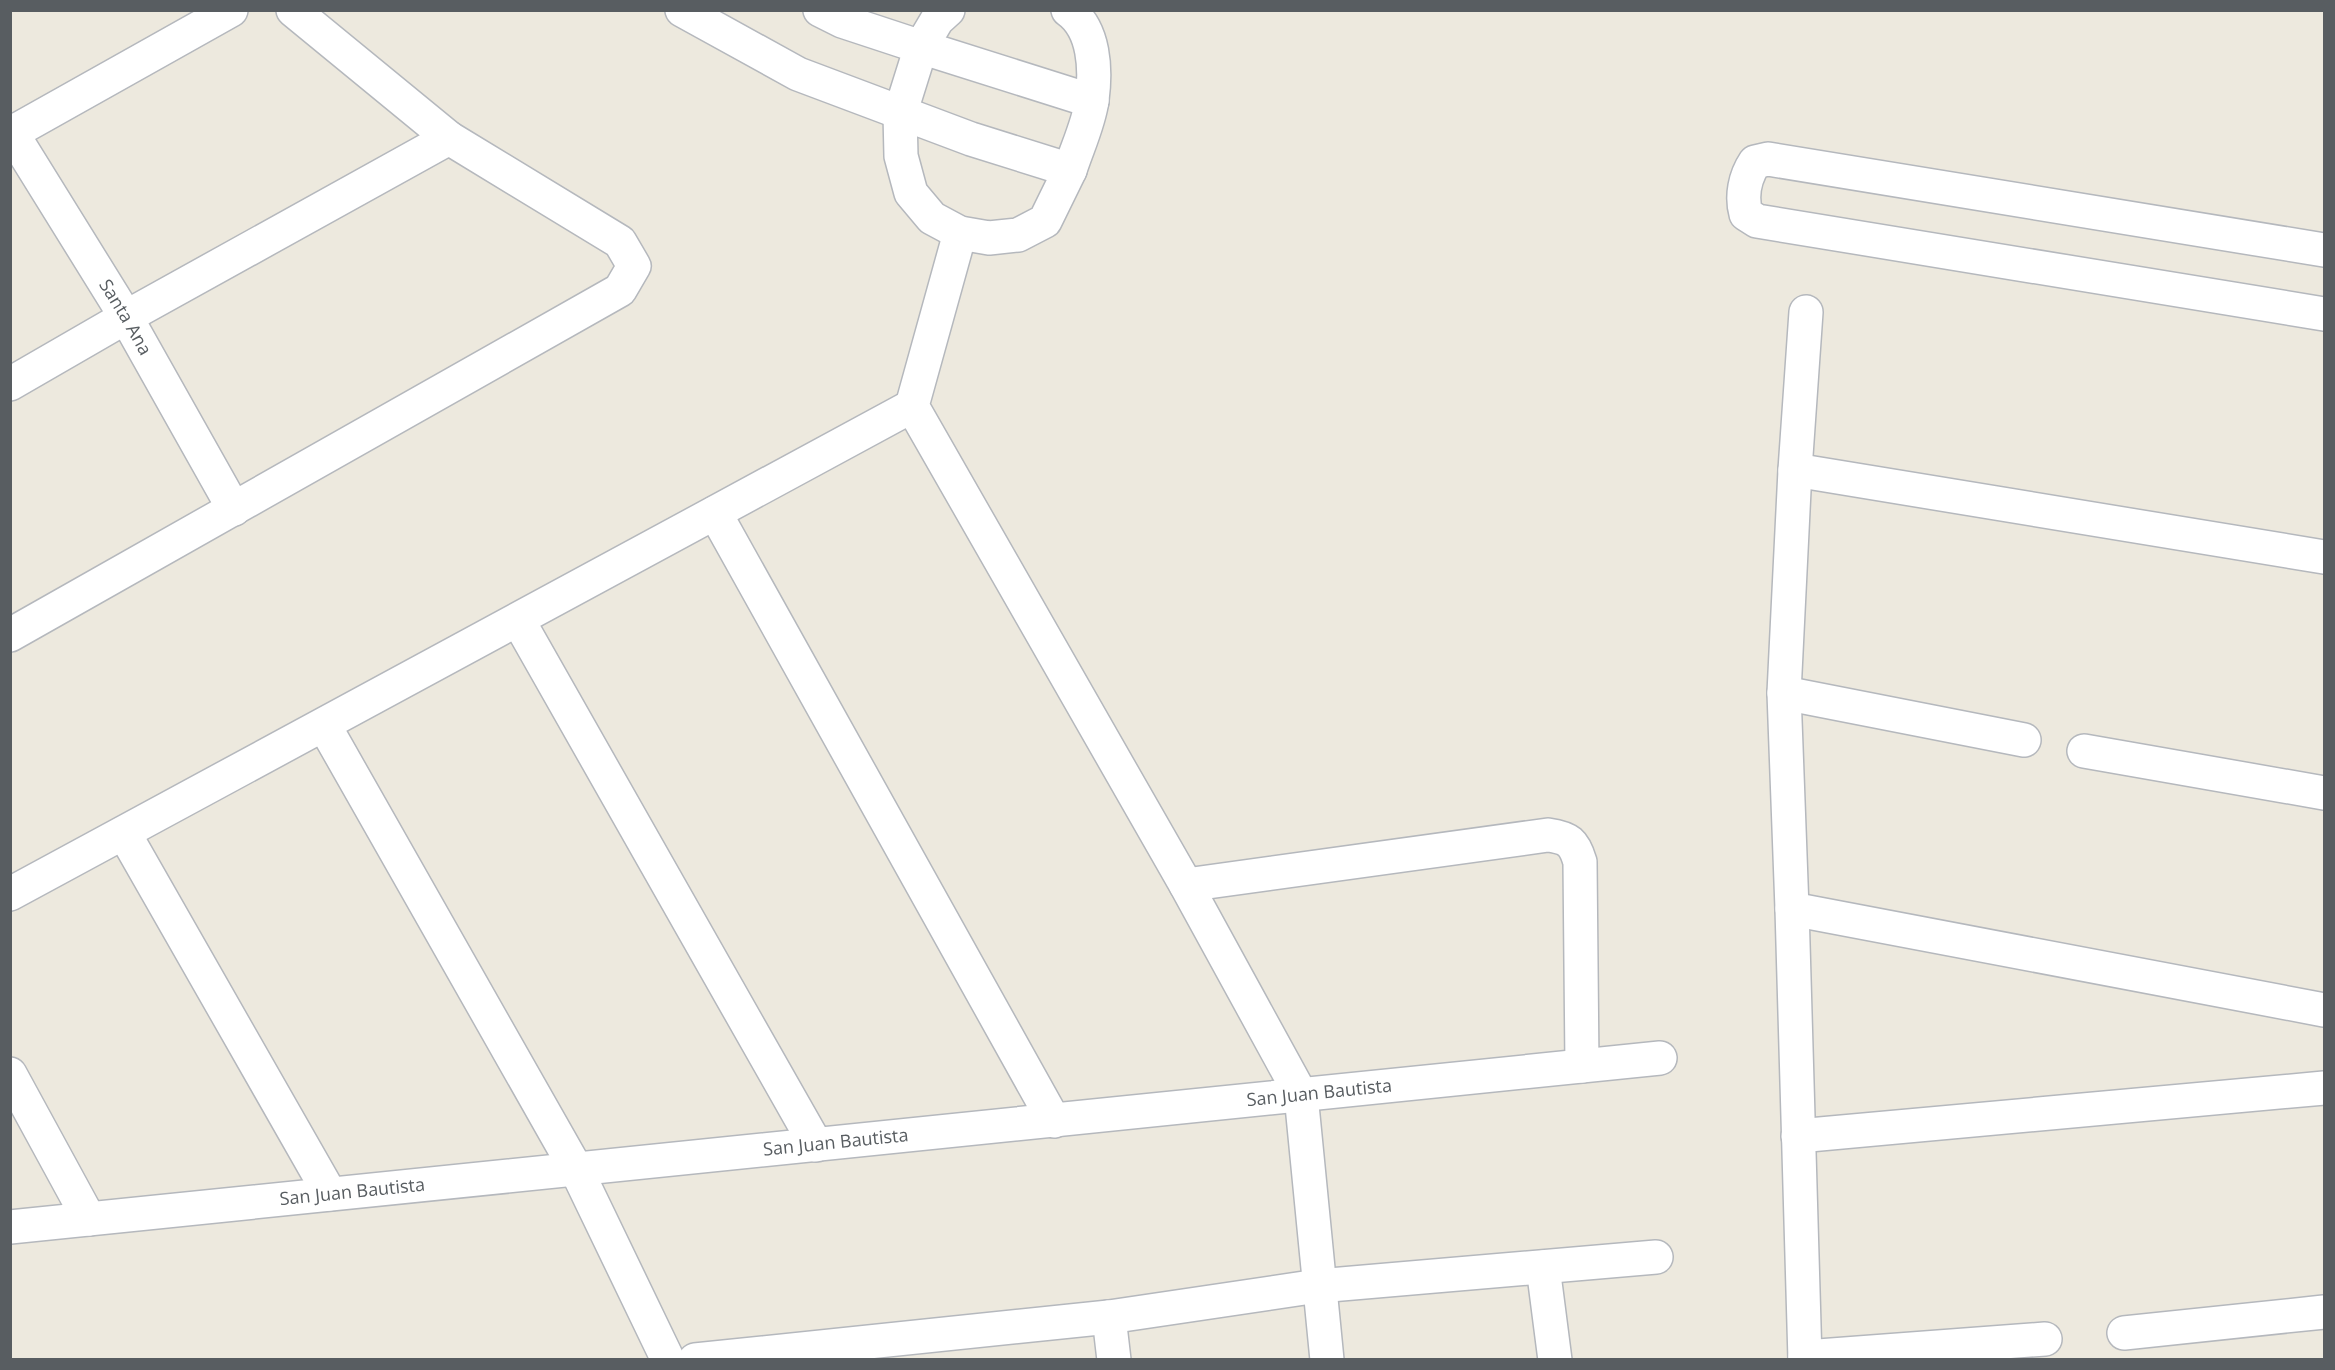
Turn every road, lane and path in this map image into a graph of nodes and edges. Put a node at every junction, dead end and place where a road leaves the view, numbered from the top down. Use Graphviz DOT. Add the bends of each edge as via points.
graph roads {
  1 [pos="231,10"];
  2 [pos="293,10"];
  3 [pos="682,10"];
  4 [pos="820,10"];
  5 [pos="948,10"];
  6 [pos="1068,10"];
  7 [pos="921,47"];
  8 [pos="1092,101"];
  9 [pos="900,114"];
  10 [pos="11,133"];
  11 [pos="449,138"];
  12 [pos="1070,170"];
  13 [pos="960,233"];
  14 [pos="2325,250"];
  15 [pos="1806,312"];
  16 [pos="2325,314"];
  17 [pos="126,316"];
  18 [pos="10,384"];
  19 [pos="912,406"];
  20 [pos="1795,470"];
  21 [pos="234,509"];
  22 [pos="715,513"];
  23 [pos="2325,557"];
  24 [pos="518,620"];
  25 [pos="10,635"];
  26 [pos="1784,693"];
  27 [pos="324,725"];
  28 [pos="2024,740"];
  29 [pos="2084,750"];
  30 [pos="2325,793"];
  31 [pos="124,833"];
  32 [pos="1186,885"];
  33 [pos="10,894"];
  34 [pos="1792,909"];
  35 [pos="2325,1010"];
  36 [pos="1660,1059"];
  37 [pos="1582,1066"];
  38 [pos="10,1074"];
  39 [pos="2325,1088"];
  40 [pos="1301,1095"];
  41 [pos="1053,1120"];
  42 [pos="1798,1136"];
  43 [pos="816,1144"];
  44 [pos="576,1169"];
  45 [pos="330,1194"];
  46 [pos="89,1219"];
  47 [pos="10,1227"];
  48 [pos="1656,1257"];
  49 [pos="1543,1267"];
  50 [pos="1318,1286"];
  51 [pos="2325,1312"];
  52 [pos="1108,1317"];
  53 [pos="2124,1333"];
  54 [pos="2045,1339"];
  55 [pos="890,1349"];
  56 [pos="1805,1358"];
  57 [pos="668,1359"];
  58 [pos="695,1359"];
  59 [pos="1114,1359"];
  60 [pos="1327,1359"];
  61 [pos="1555,1359"];
  1 -- 10 [label="street"];
  2 -- 11 [label="street"];
  3 -- 9 [label="street" via="798,74"];
  4 -- 7 [label="street"];
  5 -- 7 [label="street"];
  6 -- 8 [label="street" via="1086,31 1093,58"];
  7 -- 8 [label="street"];
  7 -- 9 [label="street"];
  8 -- 12 [label="street"];
  9 -- 12 [label="street"];
  9 -- 13 [label="street" via="901,156 911,193 932,218"];
  10 -- 17 [label="street, Santa Ana"];
  11 -- 17 [label="street"];
  11 -- 21 [label="street" via="620,242 634,266 625,282 620,290"];
  12 -- 13 [label="street" via="1045,221 1018,235 989,238"];
  13 -- 19 [label="street"];
  14 -- 16 [label="street" via="1768,159 1755,162 1748,173 1743,202 1746,214 1756,221"];
  15 -- 20 [label="street"];
  17 -- 18 [label="street"];
  17 -- 21 [label="street, Santa Ana"];
  19 -- 22 [label="street"];
  19 -- 32 [label="street"];
  20 -- 23 [label="street"];
  20 -- 26 [label="street"];
  21 -- 25 [label="street"];
  22 -- 24 [label="street"];
  22 -- 41 [label="street"];
  24 -- 27 [label="street"];
  24 -- 43 [label="street"];
  26 -- 28 [label="street"];
  26 -- 34 [label="street"];
  27 -- 31 [label="street"];
  27 -- 44 [label="street"];
  29 -- 30 [label="street"];
  31 -- 33 [label="street"];
  31 -- 45 [label="street"];
  32 -- 37 [label="street" via="1548,835 1564,837 1575,847 1580,862"];
  32 -- 40 [label="street"];
  34 -- 35 [label="street"];
  34 -- 42 [label="street"];
  36 -- 37 [label="street, San Juan Bautista"];
  37 -- 40 [label="street, San Juan Bautista"];
  38 -- 46 [label="street"];
  39 -- 42 [label="street"];
  40 -- 41 [label="street, San Juan Bautista"];
  40 -- 50 [label="street"];
  41 -- 43 [label="street, San Juan Bautista"];
  42 -- 56 [label="street"];
  43 -- 44 [label="street, San Juan Bautista"];
  44 -- 45 [label="street, San Juan Bautista"];
  44 -- 57 [label="street"];
  45 -- 46 [label="street, San Juan Bautista"];
  46 -- 47 [label="street, San Juan Bautista"];
  48 -- 49 [label="street"];
  49 -- 50 [label="street"];
  49 -- 61 [label="street"];
  50 -- 52 [label="street"];
  50 -- 60 [label="street"];
  51 -- 53 [label="street"];
  52 -- 55 [label="street"];
  52 -- 59 [label="street"];
  54 -- 56 [label="street"];
  55 -- 58 [label="street"];
}
